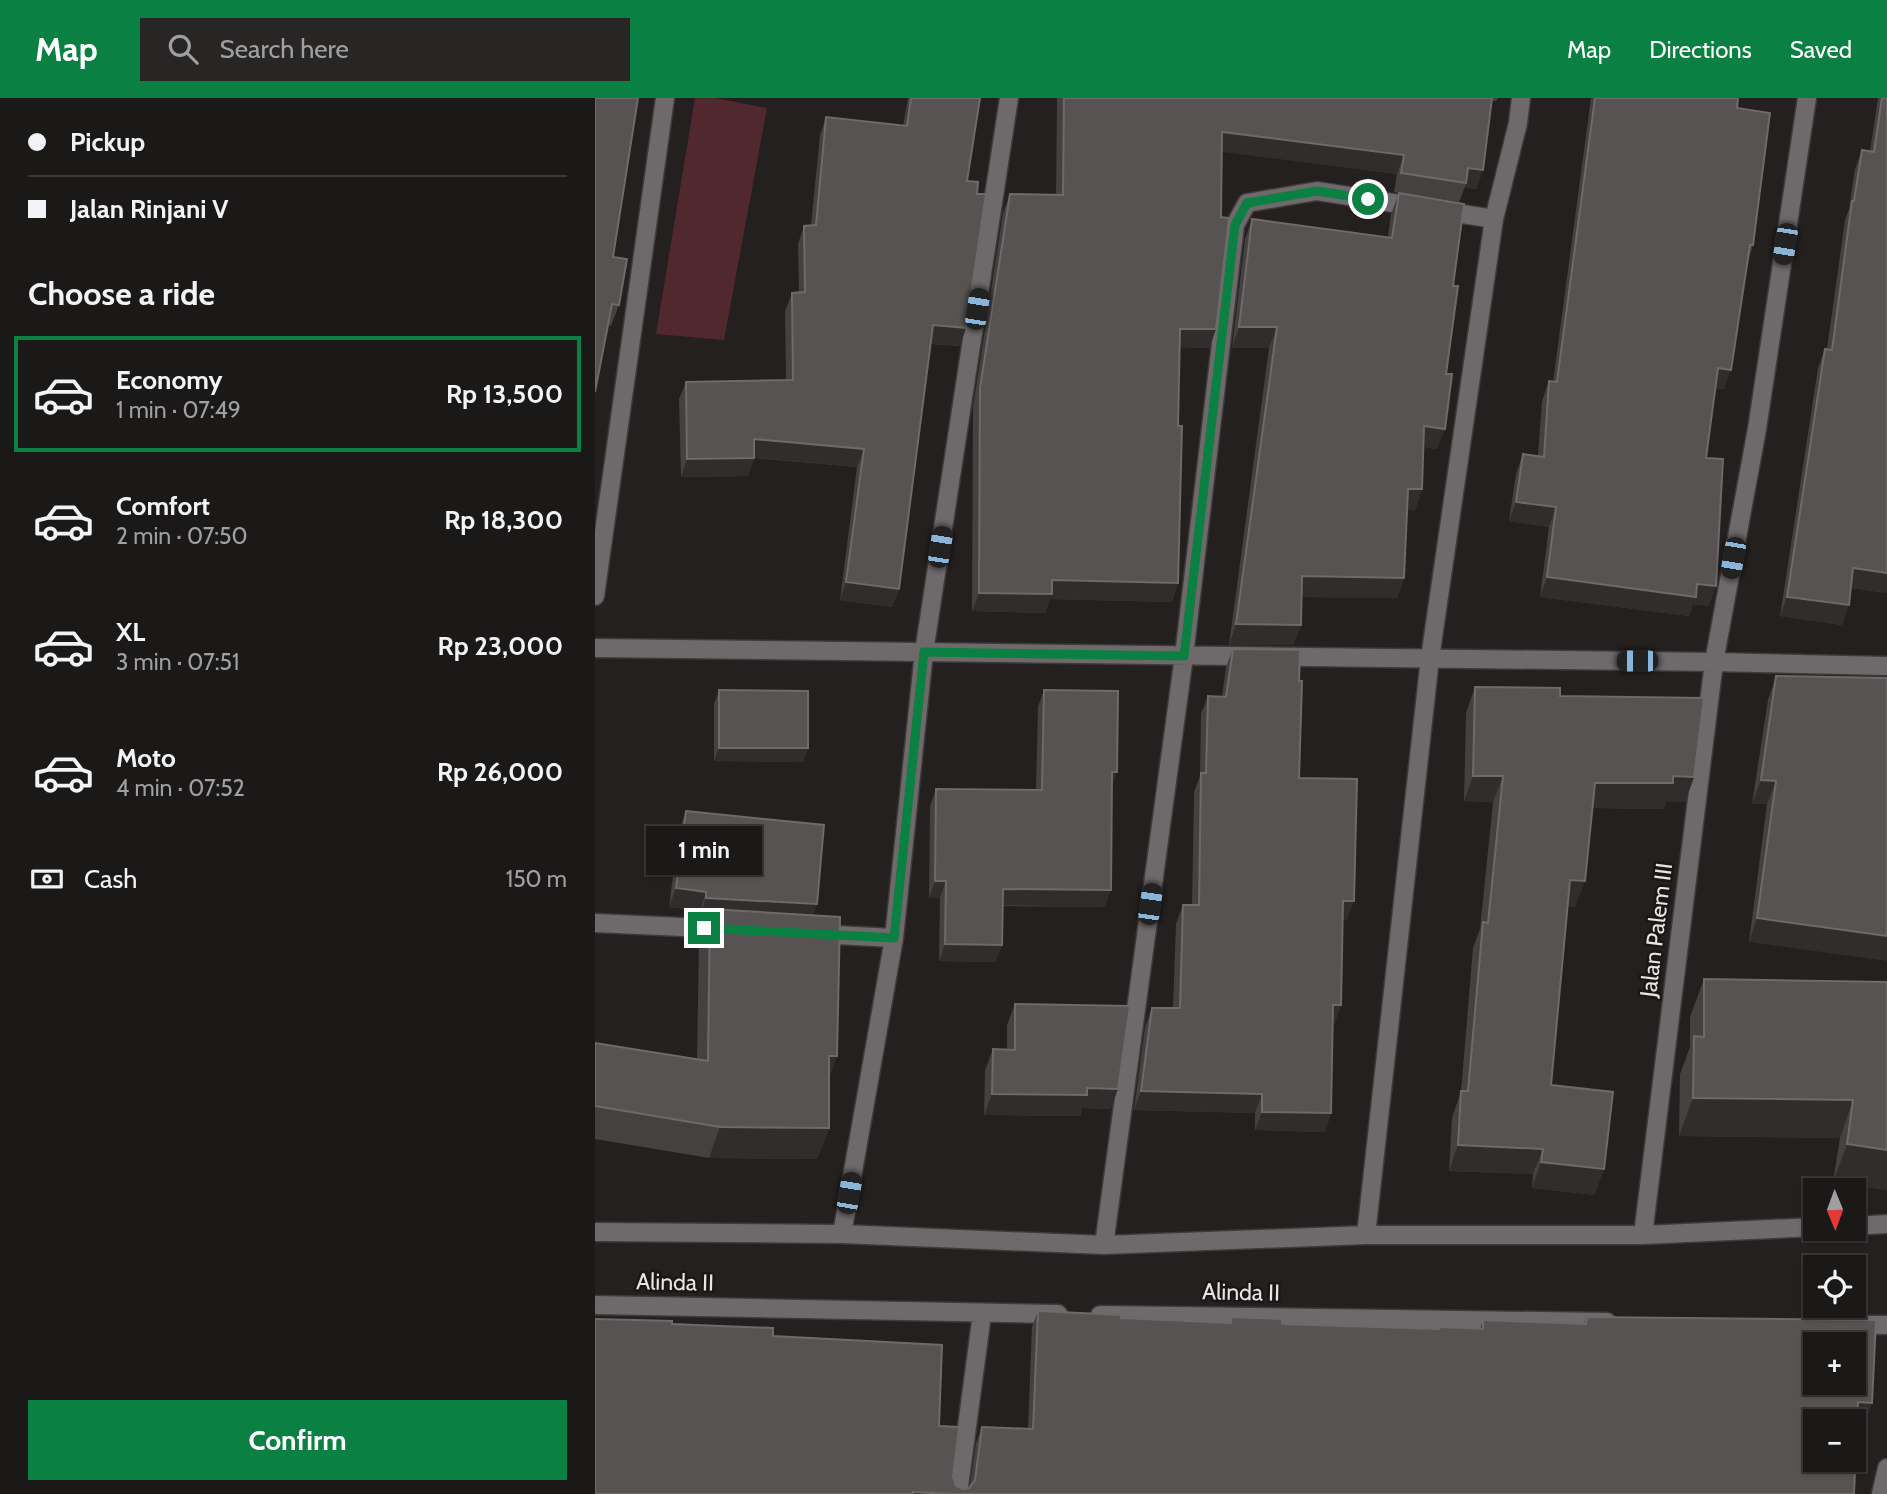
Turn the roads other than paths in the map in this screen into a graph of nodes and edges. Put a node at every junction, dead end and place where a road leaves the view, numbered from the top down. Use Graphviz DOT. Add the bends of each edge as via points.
graph roads {
  1 [pos="665,98"];
  2 [pos="1009,98"];
  3 [pos="1521,98"];
  4 [pos="1808,98"];
  5 [pos="1494,219"];
  6 [pos="595,596"];
  7 [pos="595,648"];
  8 [pos="924,652"];
  9 [pos="1184,656"];
  10 [pos="1430,658"];
  11 [pos="1714,662"];
  12 [pos="1887,666"];
  13 [pos="595,923"];
  14 [pos="745,930"];
  15 [pos="799,933"];
  16 [pos="894,938"];
  17 [pos="1887,1224"];
  18 [pos="1866,1225"];
  19 [pos="1803,1228"];
  20 [pos="595,1231"];
  21 [pos="842,1234"];
  22 [pos="1366,1235"];
  23 [pos="1643,1235"];
  24 [pos="1104,1245"];
  25 [pos="595,1305"];
  26 [pos="982,1314"];
  27 [pos="1623,1322"];
  28 [pos="1831,1324"];
  29 [pos="1887,1325"];
  30 [pos="1887,1468"];
  31 [pos="958,1494"];
  32 [pos="1881,1494"];
  1 -- 6 [label="street"];
  2 -- 8 [label="street"];
  3 -- 5 [label="street"];
  4 -- 11 [label="street, Jalan Palem III" via="1757,429"];
  5 -- 9 [label="street" via="1317,191 1247,203 1235,225"];
  5 -- 10 [label="street"];
  7 -- 8 [label="street"];
  8 -- 9 [label="street"];
  8 -- 16 [label="street"];
  9 -- 10 [label="street"];
  9 -- 24 [label="street"];
  10 -- 11 [label="street"];
  10 -- 22 [label="street"];
  11 -- 12 [label="street"];
  11 -- 23 [label="street, Jalan Palem III"];
  13 -- 14 [label="street"];
  15 -- 16 [label="street"];
  16 -- 21 [label="street"];
  17 -- 18 [label="street"];
  19 -- 23 [label="street"];
  20 -- 21 [label="street"];
  21 -- 24 [label="street"];
  22 -- 23 [label="street"];
  22 -- 24 [label="street"];
  25 -- 26 [label="street, Alinda II"];
  26 -- 27 [label="street, Alinda II"];
  26 -- 31 [label="street"];
  28 -- 29 [label="street"];
  30 -- 32 [label="street"];
}
